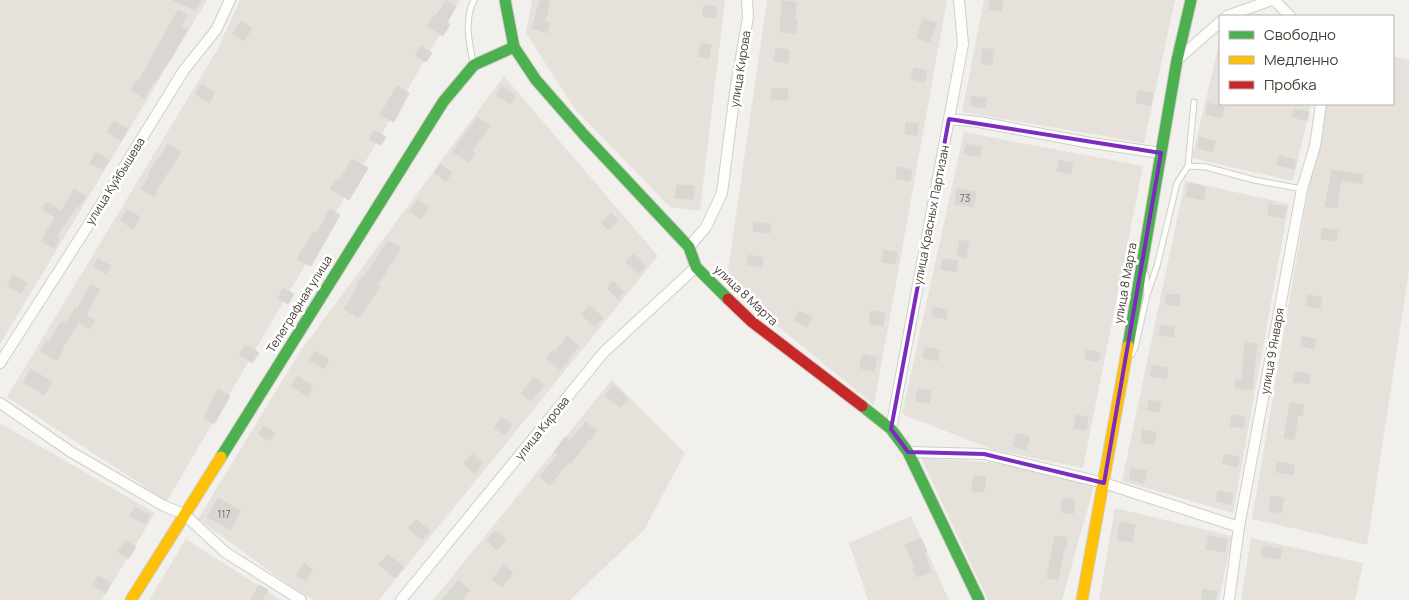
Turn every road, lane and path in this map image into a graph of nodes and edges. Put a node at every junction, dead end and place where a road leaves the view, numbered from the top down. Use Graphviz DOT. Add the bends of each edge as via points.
graph roads {
  1 [pos="230,0"];
  2 [pos="474,0"];
  3 [pos="505,0"];
  4 [pos="747,0"];
  5 [pos="959,0"];
  6 [pos="1190,0"];
  7 [pos="1273,0"];
  8 [pos="1230,15"];
  9 [pos="1289,15"];
  10 [pos="1219,23"];
  11 [pos="514,47"];
  12 [pos="1177,60"];
  13 [pos="474,65"];
  14 [pos="1194,102"];
  15 [pos="1321,105"];
  16 [pos="949,119"];
  17 [pos="1161,153"];
  18 [pos="1188,166"];
  19 [pos="1302,189"];
  20 [pos="1146,244"];
  21 [pos="689,246"];
  22 [pos="696,267"];
  23 [pos="1147,295"];
  24 [pos="0,363"];
  25 [pos="1124,371"];
  26 [pos="0,403"];
  27 [pos="891,429"];
  28 [pos="908,452"];
  29 [pos="1104,483"];
  30 [pos="184,514"];
  31 [pos="1240,527"];
  32 [pos="131,600"];
  33 [pos="301,600"];
  34 [pos="401,600"];
  35 [pos="980,600"];
  36 [pos="1082,600"];
  37 [pos="1229,600"];
  1 -- 24 [label="street, улица Куйбышева" via="216,30 184,70"];
  2 -- 13 [label="lane" via="468,24"];
  3 -- 11 [label="street, улица 8 Марта"];
  4 -- 21 [label="street, улица Кирова" via="748,18 722,193 706,228"];
  5 -- 16 [label="street, улица Красных Партизан" via="963,44"];
  6 -- 12 [label="street, улица 8 Марта"];
  7 -- 8 [label="street"];
  7 -- 9 [label="street"];
  10 -- 12 [label="street"];
  11 -- 13 [label="street, Телеграфная улица"];
  11 -- 21 [label="street, улица 8 Марта" via="536,80 578,129"];
  12 -- 17 [label="street, улица 8 Марта"];
  13 -- 30 [label="street, Телеграфная улица" via="443,102"];
  14 -- 18 [label="lane"];
  15 -- 19 [label="street, улица 9 Января" via="1315,146"];
  16 -- 17 [label="street"];
  16 -- 27 [label="street, улица Красных Партизан"];
  17 -- 20 [label="street, улица 8 Марта"];
  18 -- 19 [label="lane" via="1206,167"];
  18 -- 23 [label="lane" via="1177,183"];
  19 -- 31 [label="street, улица 9 Января"];
  20 -- 23 [label="lane"];
  20 -- 25 [label="street, улица 8 Марта"];
  21 -- 22 [label="street, улица 8 Марта"];
  22 -- 27 [label="street, улица 8 Марта" via="752,322"];
  22 -- 34 [label="street, улица Кирова" via="604,352"];
  23 -- 25 [label="lane" via="1135,348"];
  25 -- 29 [label="street, улица 8 Марта"];
  26 -- 30 [label="street" via="71,452 164,506"];
  27 -- 28 [label="street, улица 8 Марта"];
  28 -- 29 [label="street" via="984,454"];
  28 -- 35 [label="street, улица 8 Марта"];
  29 -- 31 [label="street"];
  29 -- 36 [label="street, улица 8 Марта"];
  30 -- 32 [label="street, Телеграфная улица"];
  30 -- 33 [label="street" via="225,552"];
  31 -- 37 [label="street, улица 9 Января"];
}
